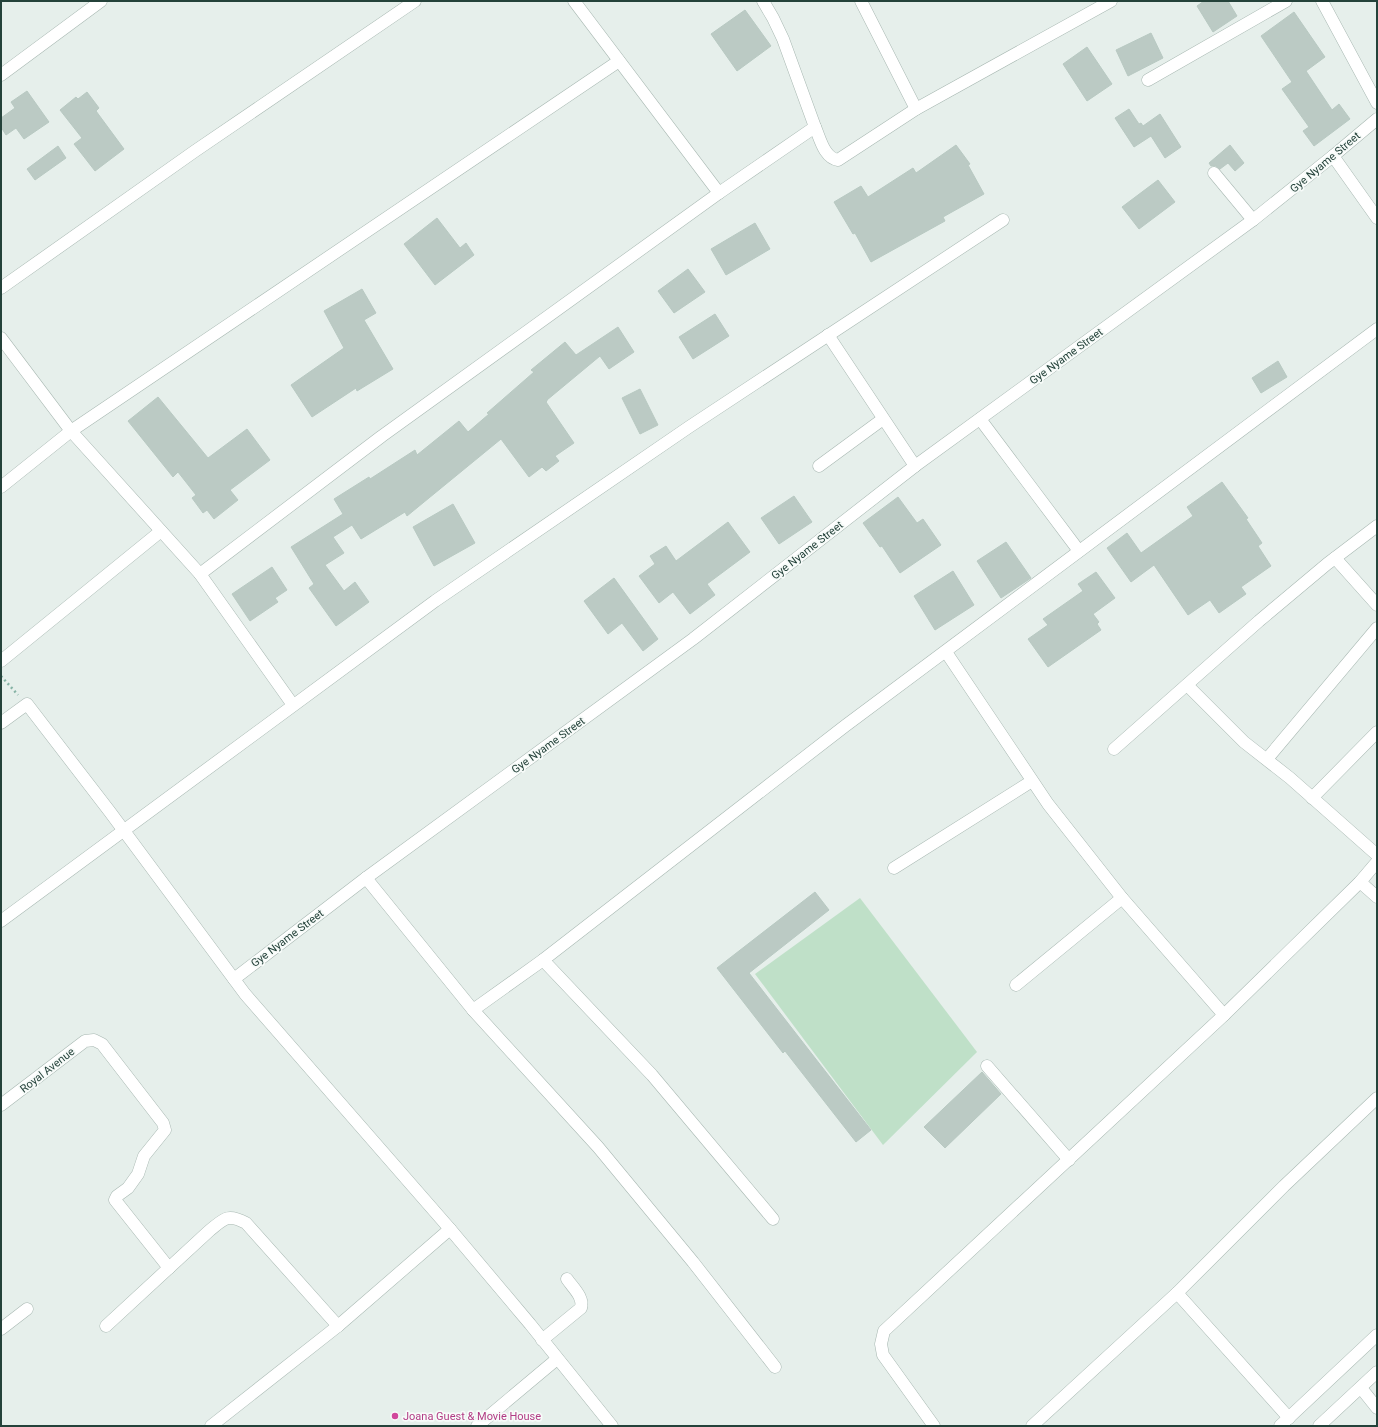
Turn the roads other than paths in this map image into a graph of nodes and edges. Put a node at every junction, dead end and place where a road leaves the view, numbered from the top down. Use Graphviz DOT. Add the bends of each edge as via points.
graph roads {
  1 [pos="415,1"];
  2 [pos="574,1"];
  3 [pos="763,1"];
  4 [pos="860,1"];
  5 [pos="1111,1"];
  6 [pos="1286,1"];
  7 [pos="1322,1"];
  8 [pos="96,2"];
  9 [pos="618,61"];
  10 [pos="1,75"];
  11 [pos="1148,80"];
  12 [pos="1377,103"];
  13 [pos="916,109"];
  14 [pos="1377,119"];
  15 [pos="815,127"];
  16 [pos="1333,156"];
  17 [pos="1214,173"];
  18 [pos="720,193"];
  19 [pos="1377,218"];
  20 [pos="1003,220"];
  21 [pos="1253,220"];
  22 [pos="1,288"];
  23 [pos="1377,329"];
  24 [pos="828,335"];
  25 [pos="1,338"];
  26 [pos="884,419"];
  27 [pos="980,419"];
  28 [pos="71,430"];
  29 [pos="819,466"];
  30 [pos="915,466"];
  31 [pos="1,487"];
  32 [pos="1377,526"];
  33 [pos="161,531"];
  34 [pos="1079,551"];
  35 [pos="1335,558"];
  36 [pos="200,574"];
  37 [pos="1377,604"];
  38 [pos="1377,628"];
  39 [pos="946,652"];
  40 [pos="1,662"];
  41 [pos="1187,685"];
  42 [pos="293,705"];
  43 [pos="1,723"];
  44 [pos="1377,732"];
  45 [pos="1114,749"];
  46 [pos="1266,759"];
  47 [pos="1032,781"];
  48 [pos="1312,798"];
  49 [pos="124,830"];
  50 [pos="1377,855"];
  51 [pos="1377,862"];
  52 [pos="894,868"];
  53 [pos="366,878"];
  54 [pos="1360,882"];
  55 [pos="1377,896"];
  56 [pos="1122,898"];
  57 [pos="1,921"];
  58 [pos="543,960"];
  59 [pos="234,979"];
  60 [pos="1016,985"];
  61 [pos="473,1010"];
  62 [pos="1224,1015"];
  63 [pos="987,1066"];
  64 [pos="1377,1098"];
  65 [pos="1,1105"];
  66 [pos="1069,1160"];
  67 [pos="773,1219"];
  68 [pos="450,1230"];
  69 [pos="169,1268"];
  70 [pos="567,1279"];
  71 [pos="1177,1293"];
  72 [pos="27,1309"];
  73 [pos="106,1326"];
  74 [pos="338,1326"];
  75 [pos="1,1329"];
  76 [pos="1377,1335"];
  77 [pos="542,1340"];
  78 [pos="557,1359"];
  79 [pos="775,1368"];
  80 [pos="1377,1372"];
  81 [pos="1361,1388"];
  82 [pos="1377,1408"];
  83 [pos="1284,1422"];
  84 [pos="211,1426"];
  85 [pos="477,1426"];
  86 [pos="612,1426"];
  87 [pos="934,1426"];
  88 [pos="1032,1426"];
  89 [pos="1319,1426"];
  1 -- 22 [label="street" via="195,151"];
  2 -- 9 [label="street"];
  3 -- 15 [label="street" via="783,39"];
  4 -- 13 [label="street"];
  5 -- 13 [label="street"];
  6 -- 11 [label="street"];
  7 -- 12 [label="street"];
  8 -- 10 [label="street"];
  9 -- 18 [label="street"];
  9 -- 28 [label="street"];
  13 -- 15 [label="street" via="838,160 832,159 827,153"];
  14 -- 16 [label="street, Gye Nyame Street"];
  15 -- 18 [label="street"];
  16 -- 19 [label="street"];
  16 -- 21 [label="street, Gye Nyame Street"];
  17 -- 21 [label="street"];
  18 -- 36 [label="street" via="382,436"];
  20 -- 24 [label="street"];
  21 -- 27 [label="street, Gye Nyame Street"];
  23 -- 34 [label="street"];
  24 -- 26 [label="street"];
  24 -- 42 [label="street" via="558,515"];
  25 -- 28 [label="street"];
  26 -- 29 [label="street"];
  26 -- 30 [label="street"];
  27 -- 30 [label="street, Gye Nyame Street"];
  27 -- 34 [label="street"];
  28 -- 31 [label="street"];
  28 -- 33 [label="street"];
  30 -- 53 [label="street, Gye Nyame Street" via="692,639"];
  32 -- 35 [label="street"];
  33 -- 36 [label="street"];
  33 -- 40 [label="street"];
  34 -- 39 [label="street"];
  35 -- 37 [label="street"];
  35 -- 41 [label="street"];
  36 -- 42 [label="street"];
  38 -- 46 [label="street"];
  39 -- 47 [label="street"];
  39 -- 58 [label="street" via="845,726"];
  41 -- 45 [label="street"];
  41 -- 46 [label="street" via="1244,742"];
  42 -- 49 [label="street"];
  43 -- 49 [label="street" via="27,704"];
  44 -- 48 [label="street"];
  46 -- 48 [label="street"];
  47 -- 52 [label="street"];
  47 -- 56 [label="street"];
  48 -- 50 [label="street"];
  49 -- 57 [label="street"];
  49 -- 59 [label="street"];
  51 -- 54 [label="street"];
  53 -- 59 [label="street, Gye Nyame Street"];
  53 -- 61 [label="street"];
  54 -- 55 [label="street"];
  54 -- 62 [label="street"];
  56 -- 60 [label="street"];
  56 -- 62 [label="street"];
  58 -- 61 [label="street"];
  58 -- 67 [label="street" via="652,1075"];
  59 -- 68 [label="street"];
  61 -- 79 [label="street" via="598,1148 693,1262"];
  62 -- 66 [label="street"];
  63 -- 66 [label="street"];
  64 -- 71 [label="street"];
  65 -- 69 [label="street, Royal Avenue" via="84,1041 94,1040 102,1044 165,1127 144,1156 138,1174 115,1200"];
  66 -- 87 [label="street" via="884,1331 881,1344 883,1355"];
  68 -- 74 [label="street"];
  68 -- 77 [label="street"];
  69 -- 73 [label="street"];
  69 -- 74 [label="street" via="225,1218 236,1218 246,1223"];
  70 -- 77 [label="street" via="580,1297 581,1308"];
  71 -- 83 [label="street"];
  71 -- 88 [label="street"];
  72 -- 75 [label="street"];
  74 -- 84 [label="street"];
  76 -- 83 [label="street"];
  77 -- 78 [label="street"];
  78 -- 85 [label="street"];
  78 -- 86 [label="street"];
  80 -- 81 [label="street"];
  81 -- 82 [label="street"];
  81 -- 89 [label="street"];
}
